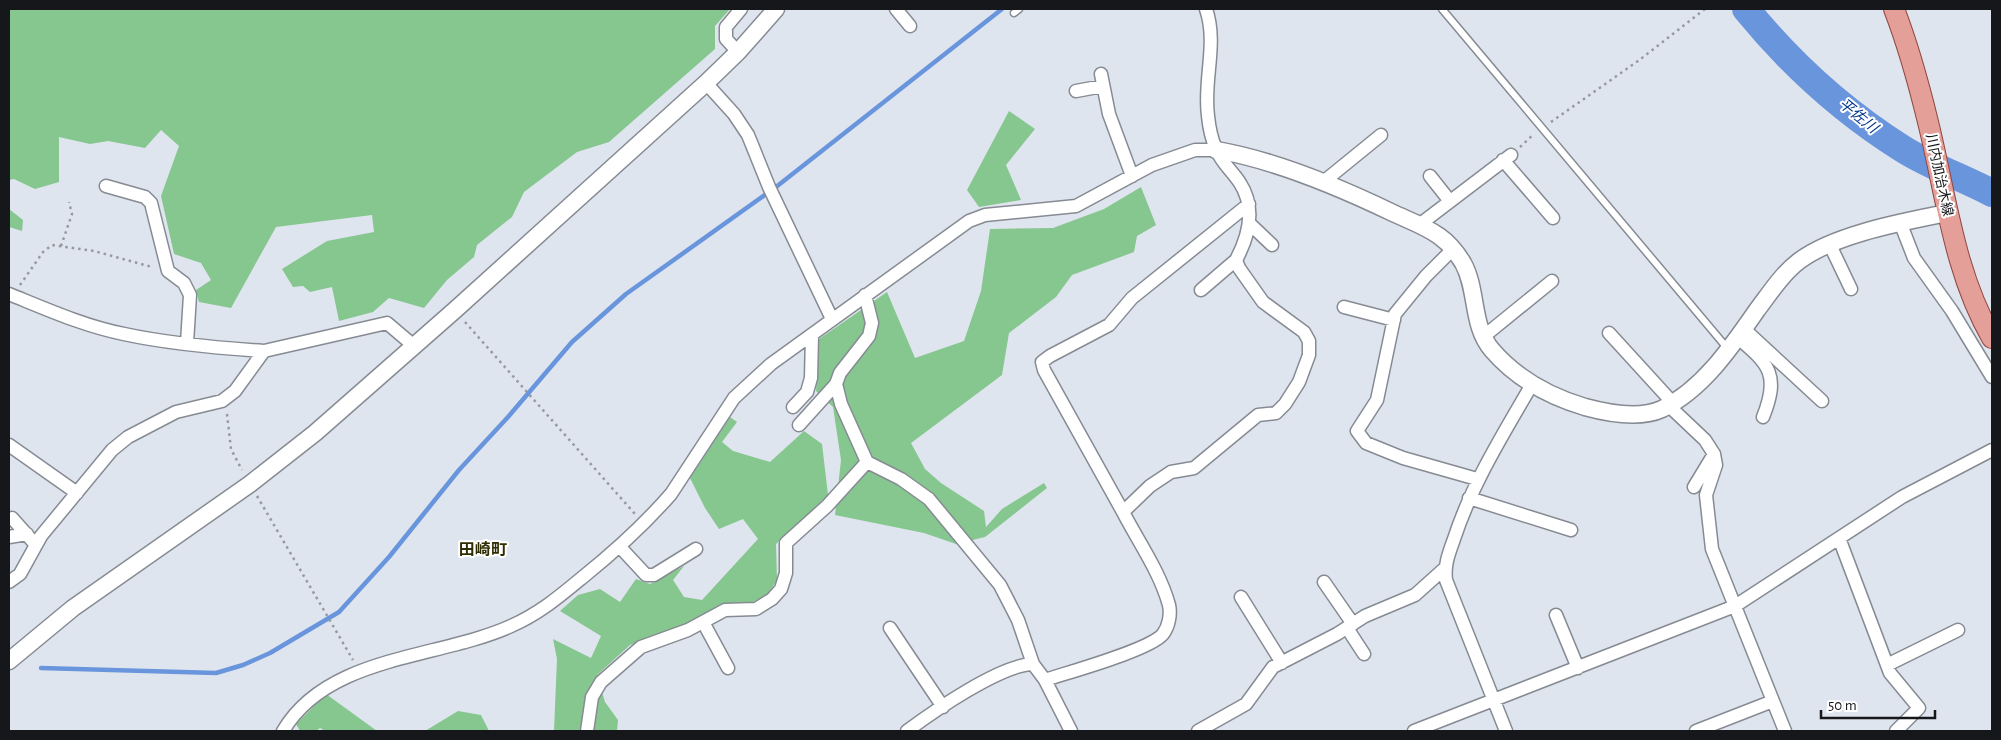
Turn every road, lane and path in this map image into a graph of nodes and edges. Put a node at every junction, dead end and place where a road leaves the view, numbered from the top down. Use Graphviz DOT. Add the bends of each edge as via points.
graph roads {
  1 [pos="740,9"];
  2 [pos="776,9"];
  3 [pos="896,9"];
  4 [pos="1206,9"];
  5 [pos="1442,9"];
  6 [pos="1705,9"];
  7 [pos="1894,9"];
  8 [pos="910,26"];
  9 [pos="738,52"];
  10 [pos="706,83"];
  11 [pos="1076,91"];
  12 [pos="1541,128"];
  13 [pos="1382,135"];
  14 [pos="1216,150"];
  15 [pos="1507,157"];
  16 [pos="1132,176"];
  17 [pos="1430,176"];
  18 [pos="1322,183"];
  19 [pos="106,186"];
  20 [pos="1449,200"];
  21 [pos="69,202"];
  22 [pos="1249,204"];
  23 [pos="1946,207"];
  24 [pos="1553,218"];
  25 [pos="1900,222"];
  26 [pos="1249,223"];
  27 [pos="1418,225"];
  28 [pos="1272,244"];
  29 [pos="1830,245"];
  30 [pos="61,246"];
  31 [pos="1453,249"];
  32 [pos="1236,260"];
  33 [pos="168,271"];
  34 [pos="1552,281"];
  35 [pos="1851,289"];
  36 [pos="1201,290"];
  37 [pos="11,295"];
  38 [pos="865,295"];
  39 [pos="1344,307"];
  40 [pos="455,310"];
  41 [pos="832,318"];
  42 [pos="1394,320"];
  43 [pos="1609,333"];
  44 [pos="812,335"];
  45 [pos="1483,337"];
  46 [pos="1992,338"];
  47 [pos="1737,339"];
  48 [pos="187,343"];
  49 [pos="414,346"];
  50 [pos="264,351"];
  51 [pos="1992,377"];
  52 [pos="836,384"];
  53 [pos="1531,386"];
  54 [pos="222,401"];
  55 [pos="1822,401"];
  56 [pos="1670,404"];
  57 [pos="793,407"];
  58 [pos="1763,417"];
  59 [pos="799,425"];
  60 [pos="9,445"];
  61 [pos="1992,450"];
  62 [pos="1714,454"];
  63 [pos="867,462"];
  64 [pos="1477,479"];
  65 [pos="250,484"];
  66 [pos="1694,486"];
  67 [pos="77,493"];
  68 [pos="1469,498"];
  69 [pos="1123,512"];
  70 [pos="12,518"];
  71 [pos="643,523"];
  72 [pos="1571,530"];
  73 [pos="27,534"];
  74 [pos="9,537"];
  75 [pos="1839,538"];
  76 [pos="36,545"];
  77 [pos="620,547"];
  78 [pos="696,549"];
  79 [pos="1444,569"];
  80 [pos="9,582"];
  81 [pos="1324,582"];
  82 [pos="1241,597"];
  83 [pos="1735,606"];
  84 [pos="1556,615"];
  85 [pos="700,623"];
  86 [pos="1350,626"];
  87 [pos="890,628"];
  88 [pos="1958,630"];
  89 [pos="1364,654"];
  90 [pos="715,660"];
  91 [pos="9,661"];
  92 [pos="1282,662"];
  93 [pos="1033,664"];
  94 [pos="1887,665"];
  95 [pos="728,668"];
  96 [pos="1578,668"];
  97 [pos="359,672"];
  98 [pos="1046,680"];
  99 [pos="1494,701"];
  100 [pos="1773,701"];
  101 [pos="944,706"];
  102 [pos="1899,730"];
  103 [pos="283,731"];
  104 [pos="587,731"];
  105 [pos="907,731"];
  106 [pos="1071,731"];
  107 [pos="1198,731"];
  108 [pos="1414,731"];
  109 [pos="1506,731"];
  110 [pos="1696,731"];
  111 [pos="1784,731"];
  1 -- 9 [label="street" via="726,27 726,39"];
  2 -- 9 [label="street"];
  3 -- 8 [label="street"];
  4 -- 14 [label="street" via="1211,30 1208,114"];
  5 -- 12 [label="lane"];
  6 -- 12 [label="path" via="1638,61"];
  7 -- 23 [label="main road, 川内加治木線" via="1928,122"];
  9 -- 10 [label="street"];
  10 -- 40 [label="street"];
  10 -- 41 [label="street" via="748,135 771,192"];
  11 -- 16 [label="street" via="1102,80 1109,114"];
  12 -- 15 [label="path"];
  12 -- 47 [label="lane"];
  13 -- 18 [label="street"];
  14 -- 16 [label="street" via="1195,150 1152,165"];
  14 -- 18 [label="street" via="1245,155"];
  14 -- 22 [label="street" via="1241,185"];
  15 -- 20 [label="street"];
  15 -- 24 [label="street"];
  16 -- 38 [label="street" via="1076,206 985,215 969,221"];
  17 -- 20 [label="street"];
  18 -- 27 [label="street"];
  19 -- 33 [label="street" via="145,197 151,203"];
  20 -- 27 [label="street"];
  21 -- 30 [label="path" via="72,214"];
  22 -- 26 [label="street"];
  22 -- 69 [label="street" via="1132,298 1109,324 1042,362"];
  23 -- 25 [label="street"];
  23 -- 46 [label="main road, 川内加治木線" via="1969,290"];
  25 -- 29 [label="street"];
  25 -- 51 [label="street" via="1914,258 1952,311"];
  26 -- 28 [label="street"];
  26 -- 32 [label="street" via="1244,245"];
  27 -- 31 [label="street" via="1439,236"];
  29 -- 35 [label="street"];
  29 -- 47 [label="street" via="1799,261 1781,278"];
  30 -- 33 [label="path" via="94,251"];
  30 -- 37 [label="path" via="52,245 43,252"];
  31 -- 42 [label="street" via="1426,276"];
  31 -- 45 [label="street" via="1464,266"];
  32 -- 36 [label="street"];
  32 -- 69 [label="street" via="1263,302 1304,332 1309,342 1309,355 1299,382 1276,413 1258,415 1194,468 1171,472 1150,486"];
  33 -- 48 [label="street" via="184,284 190,295"];
  34 -- 45 [label="street"];
  37 -- 48 [label="street" via="72,320 124,334"];
  38 -- 41 [label="street"];
  38 -- 52 [label="street" via="872,322 869,336 840,373"];
  39 -- 42 [label="street"];
  40 -- 49 [label="street"];
  40 -- 71 [label="path"];
  41 -- 44 [label="street"];
  42 -- 64 [label="street" via="1377,400 1357,431 1366,443 1403,458"];
  43 -- 56 [label="street"];
  44 -- 57 [label="street" via="811,378 807,392"];
  44 -- 71 [label="street" via="771,364 734,398 671,494"];
  45 -- 53 [label="street" via="1502,362"];
  47 -- 55 [label="street"];
  47 -- 56 [label="street" via="1707,375"];
  47 -- 58 [label="street" via="1763,359 1770,372 1771,398"];
  48 -- 50 [label="street"];
  49 -- 50 [label="street" via="387,322"];
  49 -- 65 [label="street" via="315,433"];
  50 -- 54 [label="street" via="235,391"];
  52 -- 59 [label="street"];
  52 -- 63 [label="street" via="841,404"];
  53 -- 56 [label="street" via="1572,403 1612,412 1660,410"];
  53 -- 64 [label="street"];
  54 -- 65 [label="path" via="227,408 231,449"];
  54 -- 67 [label="street" via="176,412 128,437 112,450"];
  56 -- 62 [label="street"];
  60 -- 67 [label="street"];
  61 -- 75 [label="street" via="1902,498"];
  62 -- 66 [label="street"];
  62 -- 83 [label="street" via="1716,465 1706,495 1712,549"];
  63 -- 85 [label="street" via="827,506 786,543 786,573 781,589 772,599 756,608 725,610"];
  63 -- 93 [label="street" via="901,478 928,499 1000,585 1018,620"];
  64 -- 68 [label="street"];
  65 -- 91 [label="street" via="74,608"];
  65 -- 97 [label="path"];
  67 -- 76 [label="street"];
  68 -- 72 [label="street"];
  68 -- 79 [label="street"];
  69 -- 98 [label="street" via="1169,606 1169,624 1162,635 1144,646"];
  70 -- 73 [label="street"];
  71 -- 77 [label="street"];
  73 -- 74 [label="street"];
  73 -- 76 [label="street"];
  75 -- 83 [label="street"];
  75 -- 94 [label="street"];
  76 -- 80 [label="street" via="20,574"];
  77 -- 78 [label="street" via="646,575 654,575"];
  77 -- 97 [label="street" via="547,607 512,626"];
  79 -- 86 [label="street" via="1415,595 1365,616"];
  79 -- 99 [label="street"];
  81 -- 86 [label="street"];
  82 -- 92 [label="street"];
  83 -- 96 [label="street"];
  83 -- 100 [label="street"];
  84 -- 96 [label="street"];
  85 -- 90 [label="street"];
  85 -- 95 [label="street"];
  85 -- 104 [label="street" via="641,646 602,682 592,697"];
  86 -- 89 [label="street"];
  86 -- 92 [label="street"];
  87 -- 101 [label="street"];
  88 -- 94 [label="street"];
  92 -- 107 [label="street" via="1273,667 1246,704"];
  93 -- 98 [label="street"];
  93 -- 101 [label="street" via="1020,665"];
  94 -- 102 [label="street" via="1919,708"];
  96 -- 99 [label="street"];
  97 -- 103 [label="street" via="326,687 299,708"];
  98 -- 106 [label="street"];
  99 -- 108 [label="street"];
  99 -- 109 [label="street"];
  100 -- 110 [label="street"];
  100 -- 111 [label="street"];
  101 -- 105 [label="street"];
}
